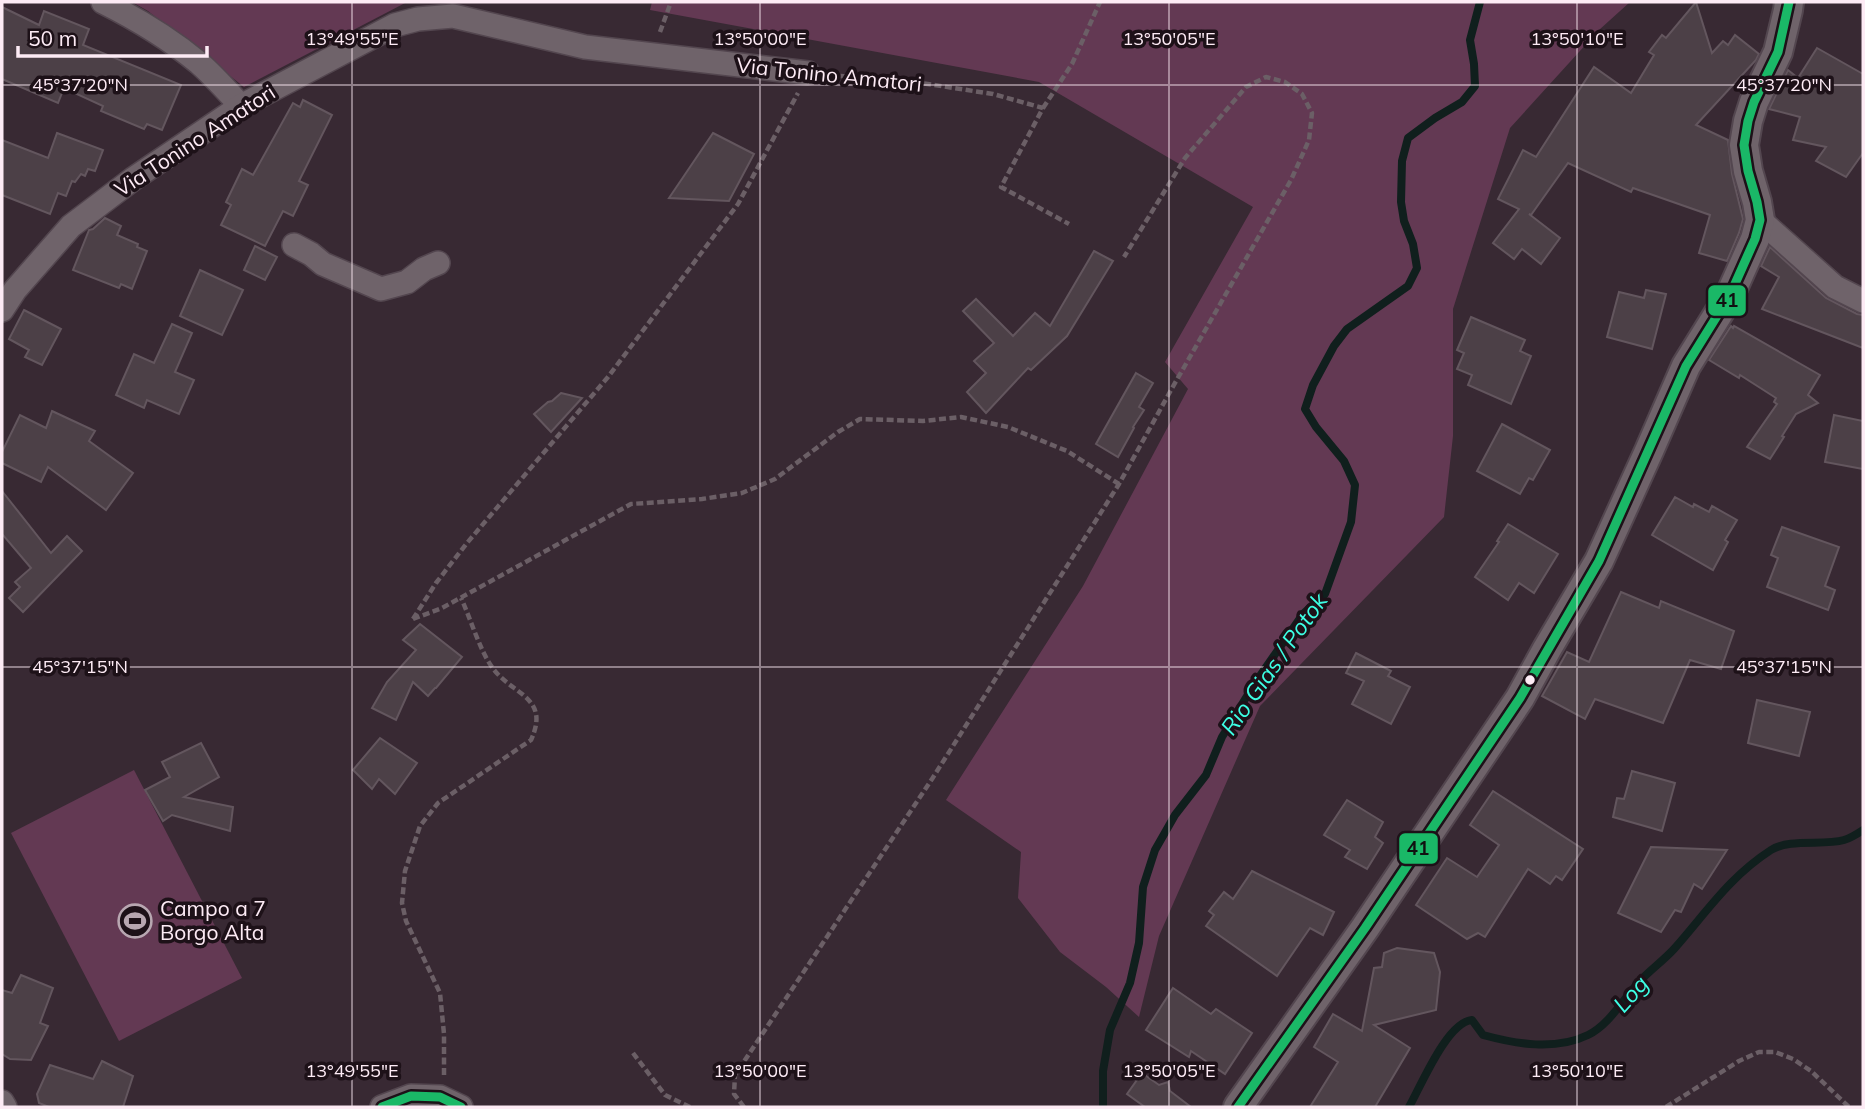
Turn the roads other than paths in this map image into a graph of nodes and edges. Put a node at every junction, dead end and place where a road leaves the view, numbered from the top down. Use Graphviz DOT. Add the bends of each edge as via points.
graph roads {
  1 [pos="103,2"];
  2 [pos="1789,2"];
  3 [pos="808,74"];
  4 [pos="241,106"];
  5 [pos="1760,220"];
  6 [pos="294,245"];
  7 [pos="438,263"];
  8 [pos="1863,301"];
  9 [pos="2,310"];
  10 [pos="2,1102"];
  11 [pos="5,1107"];
  12 [pos="382,1107"];
  13 [pos="461,1107"];
  14 [pos="1238,1107"];
  1 -- 4 [label="street" via="200,64"];
  2 -- 5 [label="street" via="1778,52 1754,102 1744,145"];
  3 -- 4 [label="street, Via Tonino Amatori" via="585,47 453,16 395,25"];
  4 -- 9 [label="street, Via Tonino Amatori" via="71,226"];
  5 -- 8 [label="street" via="1835,287"];
  5 -- 14 [label="street" via="1730,295 1686,366 1599,561 1520,698"];
  6 -- 7 [label="street" via="323,264 381,289 407,282"];
  10 -- 11 [label="street"];
  12 -- 13 [label="street" via="411,1096 440,1097"];
}
